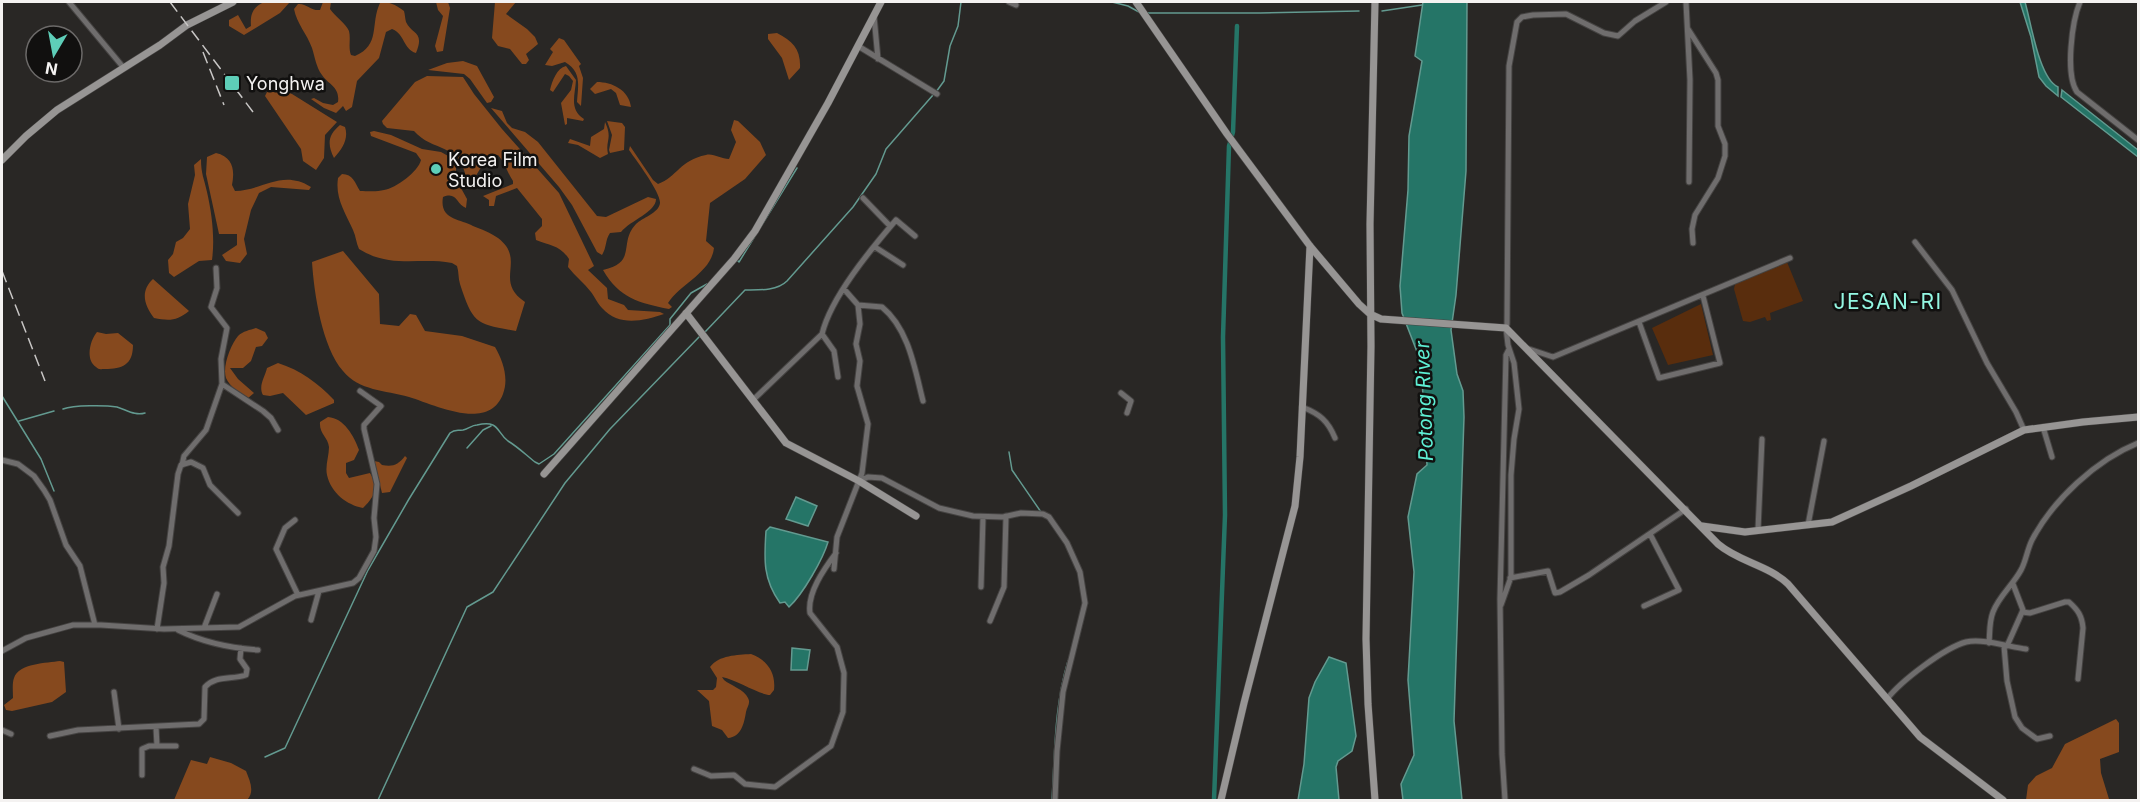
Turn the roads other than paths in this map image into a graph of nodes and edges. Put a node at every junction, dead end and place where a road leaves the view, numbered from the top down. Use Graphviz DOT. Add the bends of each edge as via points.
graph roads {
  1 [pos="69,2"];
  2 [pos="233,2"];
  3 [pos="881,2"];
  4 [pos="1009,2"];
  5 [pos="1375,2"];
  6 [pos="1666,2"];
  7 [pos="1686,2"];
  8 [pos="2080,2"];
  9 [pos="1139,4"];
  10 [pos="1016,5"];
  11 [pos="874,16"];
  12 [pos="1688,29"];
  13 [pos="858,46"];
  14 [pos="878,59"];
  15 [pos="123,67"];
  16 [pos="937,94"];
  17 [pos="2139,140"];
  18 [pos="2,160"];
  19 [pos="1689,182"];
  20 [pos="863,198"];
  21 [pos="890,226"];
  22 [pos="915,236"];
  23 [pos="1915,242"];
  24 [pos="1693,243"];
  25 [pos="1310,246"];
  26 [pos="875,247"];
  27 [pos="1790,258"];
  28 [pos="903,265"];
  29 [pos="216,268"];
  30 [pos="844,290"];
  31 [pos="1703,296"];
  32 [pos="858,305"];
  33 [pos="686,313"];
  34 [pos="1370,314"];
  35 [pos="1639,322"];
  36 [pos="1506,328"];
  37 [pos="822,334"];
  38 [pos="1509,349"];
  39 [pos="1528,349"];
  40 [pos="838,377"];
  41 [pos="222,384"];
  42 [pos="360,391"];
  43 [pos="1121,393"];
  44 [pos="753,400"];
  45 [pos="923,401"];
  46 [pos="1302,407"];
  47 [pos="1127,412"];
  48 [pos="2139,417"];
  49 [pos="2043,427"];
  50 [pos="278,430"];
  51 [pos="2024,430"];
  52 [pos="1335,438"];
  53 [pos="1762,439"];
  54 [pos="1824,441"];
  55 [pos="2139,443"];
  56 [pos="2052,457"];
  57 [pos="2,460"];
  58 [pos="182,465"];
  59 [pos="544,474"];
  60 [pos="859,481"];
  61 [pos="1686,509"];
  62 [pos="238,513"];
  63 [pos="916,516"];
  64 [pos="1006,516"];
  65 [pos="983,517"];
  66 [pos="295,520"];
  67 [pos="1808,525"];
  68 [pos="1702,526"];
  69 [pos="1758,531"];
  70 [pos="1650,534"];
  71 [pos="836,554"];
  72 [pos="834,569"];
  73 [pos="1510,578"];
  74 [pos="2013,584"];
  75 [pos="981,587"];
  76 [pos="319,591"];
  77 [pos="217,594"];
  78 [pos="298,595"];
  79 [pos="1501,605"];
  80 [pos="1644,606"];
  81 [pos="2022,612"];
  82 [pos="311,620"];
  83 [pos="990,621"];
  84 [pos="95,625"];
  85 [pos="204,628"];
  86 [pos="157,629"];
  87 [pos="176,629"];
  88 [pos="1989,643"];
  89 [pos="2006,646"];
  90 [pos="241,648"];
  91 [pos="2026,649"];
  92 [pos="258,650"];
  93 [pos="2,651"];
  94 [pos="2078,679"];
  95 [pos="114,692"];
  96 [pos="1887,699"];
  97 [pos="156,727"];
  98 [pos="119,729"];
  99 [pos="2,730"];
  100 [pos="11,734"];
  101 [pos="50,736"];
  102 [pos="2050,736"];
  103 [pos="157,746"];
  104 [pos="176,746"];
  105 [pos="694,769"];
  106 [pos="142,776"];
  107 [pos="1055,801"];
  108 [pos="1221,801"];
  109 [pos="1375,801"];
  110 [pos="1505,801"];
  111 [pos="2003,801"];
  1 -- 15 [label="street"];
  2 -- 15 [label="main road" via="187,25"];
  3 -- 11 [label="main road"];
  4 -- 10 [label="street"];
  5 -- 34 [label="main road"];
  6 -- 36 [label="street" via="1618,36 1566,14 1533,15 1517,22 1509,66"];
  7 -- 12 [label="street"];
  8 -- 17 [label="street" via="2072,23 2071,82 2083,97"];
  9 -- 25 [label="main road" via="1234,144"];
  11 -- 13 [label="main road"];
  11 -- 14 [label="street"];
  12 -- 19 [label="street"];
  12 -- 24 [label="street" via="1716,73 1718,126 1725,150 1718,178 1695,215"];
  13 -- 14 [label="street"];
  13 -- 33 [label="main road" via="755,231"];
  14 -- 16 [label="street"];
  15 -- 18 [label="main road" via="57,110"];
  20 -- 21 [label="street"];
  21 -- 22 [label="street" via="896,220"];
  21 -- 26 [label="street"];
  23 -- 51 [label="street" via="1952,291"];
  25 -- 34 [label="main road"];
  25 -- 46 [label="main road"];
  26 -- 28 [label="street"];
  26 -- 30 [label="street"];
  27 -- 31 [label="street"];
  29 -- 41 [label="street" via="217,288 212,307 227,327 221,359"];
  30 -- 32 [label="street"];
  30 -- 37 [label="street"];
  31 -- 35 [label="street"];
  31 -- 35 [label="street" via="1720,363 1659,378"];
  32 -- 45 [label="street" via="882,308 900,328"];
  32 -- 60 [label="street" via="857,386 868,424"];
  33 -- 44 [label="main road"];
  33 -- 59 [label="main road"];
  34 -- 36 [label="main road" via="1381,319"];
  34 -- 109 [label="main road" via="1366,639"];
  35 -- 39 [label="street" via="1553,357"];
  36 -- 38 [label="street"];
  36 -- 39 [label="main road"];
  37 -- 40 [label="street" via="834,351"];
  37 -- 44 [label="street"];
  38 -- 73 [label="street" via="1519,404 1511,475"];
  38 -- 79 [label="street"];
  39 -- 61 [label="main road"];
  41 -- 50 [label="street" via="263,411"];
  41 -- 58 [label="street" via="206,430 184,456"];
  42 -- 76 [label="street" via="381,406 364,429 377,484 376,544 359,578"];
  43 -- 47 [label="street" via="1131,401"];
  44 -- 60 [label="main road" via="786,443"];
  46 -- 52 [label="street" via="1325,419"];
  46 -- 108 [label="main road" via="1295,506"];
  48 -- 49 [label="main road"];
  49 -- 51 [label="main road"];
  49 -- 56 [label="street"];
  51 -- 67 [label="main road" via="1842,519"];
  53 -- 69 [label="street"];
  54 -- 67 [label="street"];
  55 -- 74 [label="street" via="2100,464 2050,510"];
  57 -- 84 [label="street" via="18,464 34,476 50,500 66,545 80,566"];
  58 -- 62 [label="street" via="191,462 203,468 210,485"];
  58 -- 86 [label="street" via="163,567"];
  60 -- 63 [label="main road"];
  60 -- 65 [label="street" via="882,478 939,508"];
  60 -- 71 [label="street" via="837,537"];
  61 -- 68 [label="main road"];
  61 -- 70 [label="street"];
  64 -- 65 [label="street"];
  64 -- 83 [label="street" via="1004,587"];
  64 -- 107 [label="street" via="1046,514 1067,543 1083,582 1084,612 1063,692"];
  65 -- 75 [label="street"];
  66 -- 78 [label="street" via="285,528 276,549"];
  67 -- 69 [label="main road"];
  68 -- 69 [label="main road"];
  68 -- 96 [label="main road" via="1722,548 1788,584"];
  70 -- 73 [label="street" via="1560,592 1555,593 1548,571"];
  70 -- 80 [label="street" via="1679,590"];
  71 -- 72 [label="street"];
  71 -- 105 [label="street" via="817,583 809,606 810,613 837,647 844,673 843,712 834,742 775,787 745,784 734,775 711,776"];
  73 -- 79 [label="street"];
  74 -- 81 [label="street"];
  74 -- 88 [label="street" via="1993,612"];
  76 -- 78 [label="street"];
  76 -- 82 [label="street"];
  77 -- 85 [label="street"];
  78 -- 85 [label="street" via="238,627"];
  79 -- 110 [label="street"];
  81 -- 89 [label="street"];
  81 -- 94 [label="street" via="2065,602 2078,610 2083,628"];
  84 -- 86 [label="street"];
  84 -- 93 [label="street" via="73,625 26,638"];
  85 -- 87 [label="street"];
  86 -- 87 [label="street"];
  87 -- 90 [label="street"];
  88 -- 89 [label="street"];
  88 -- 96 [label="street" via="1963,644 1926,665"];
  89 -- 91 [label="street"];
  89 -- 102 [label="street" via="2007,681 2017,721 2037,739"];
  90 -- 92 [label="street"];
  90 -- 97 [label="street" via="246,675 208,683 202,722"];
  95 -- 98 [label="street"];
  96 -- 111 [label="main road" via="1920,736"];
  97 -- 98 [label="street"];
  97 -- 103 [label="street"];
  98 -- 101 [label="street" via="78,730"];
  99 -- 100 [label="street"];
  103 -- 104 [label="street"];
  103 -- 106 [label="street" via="142,748"];
}
